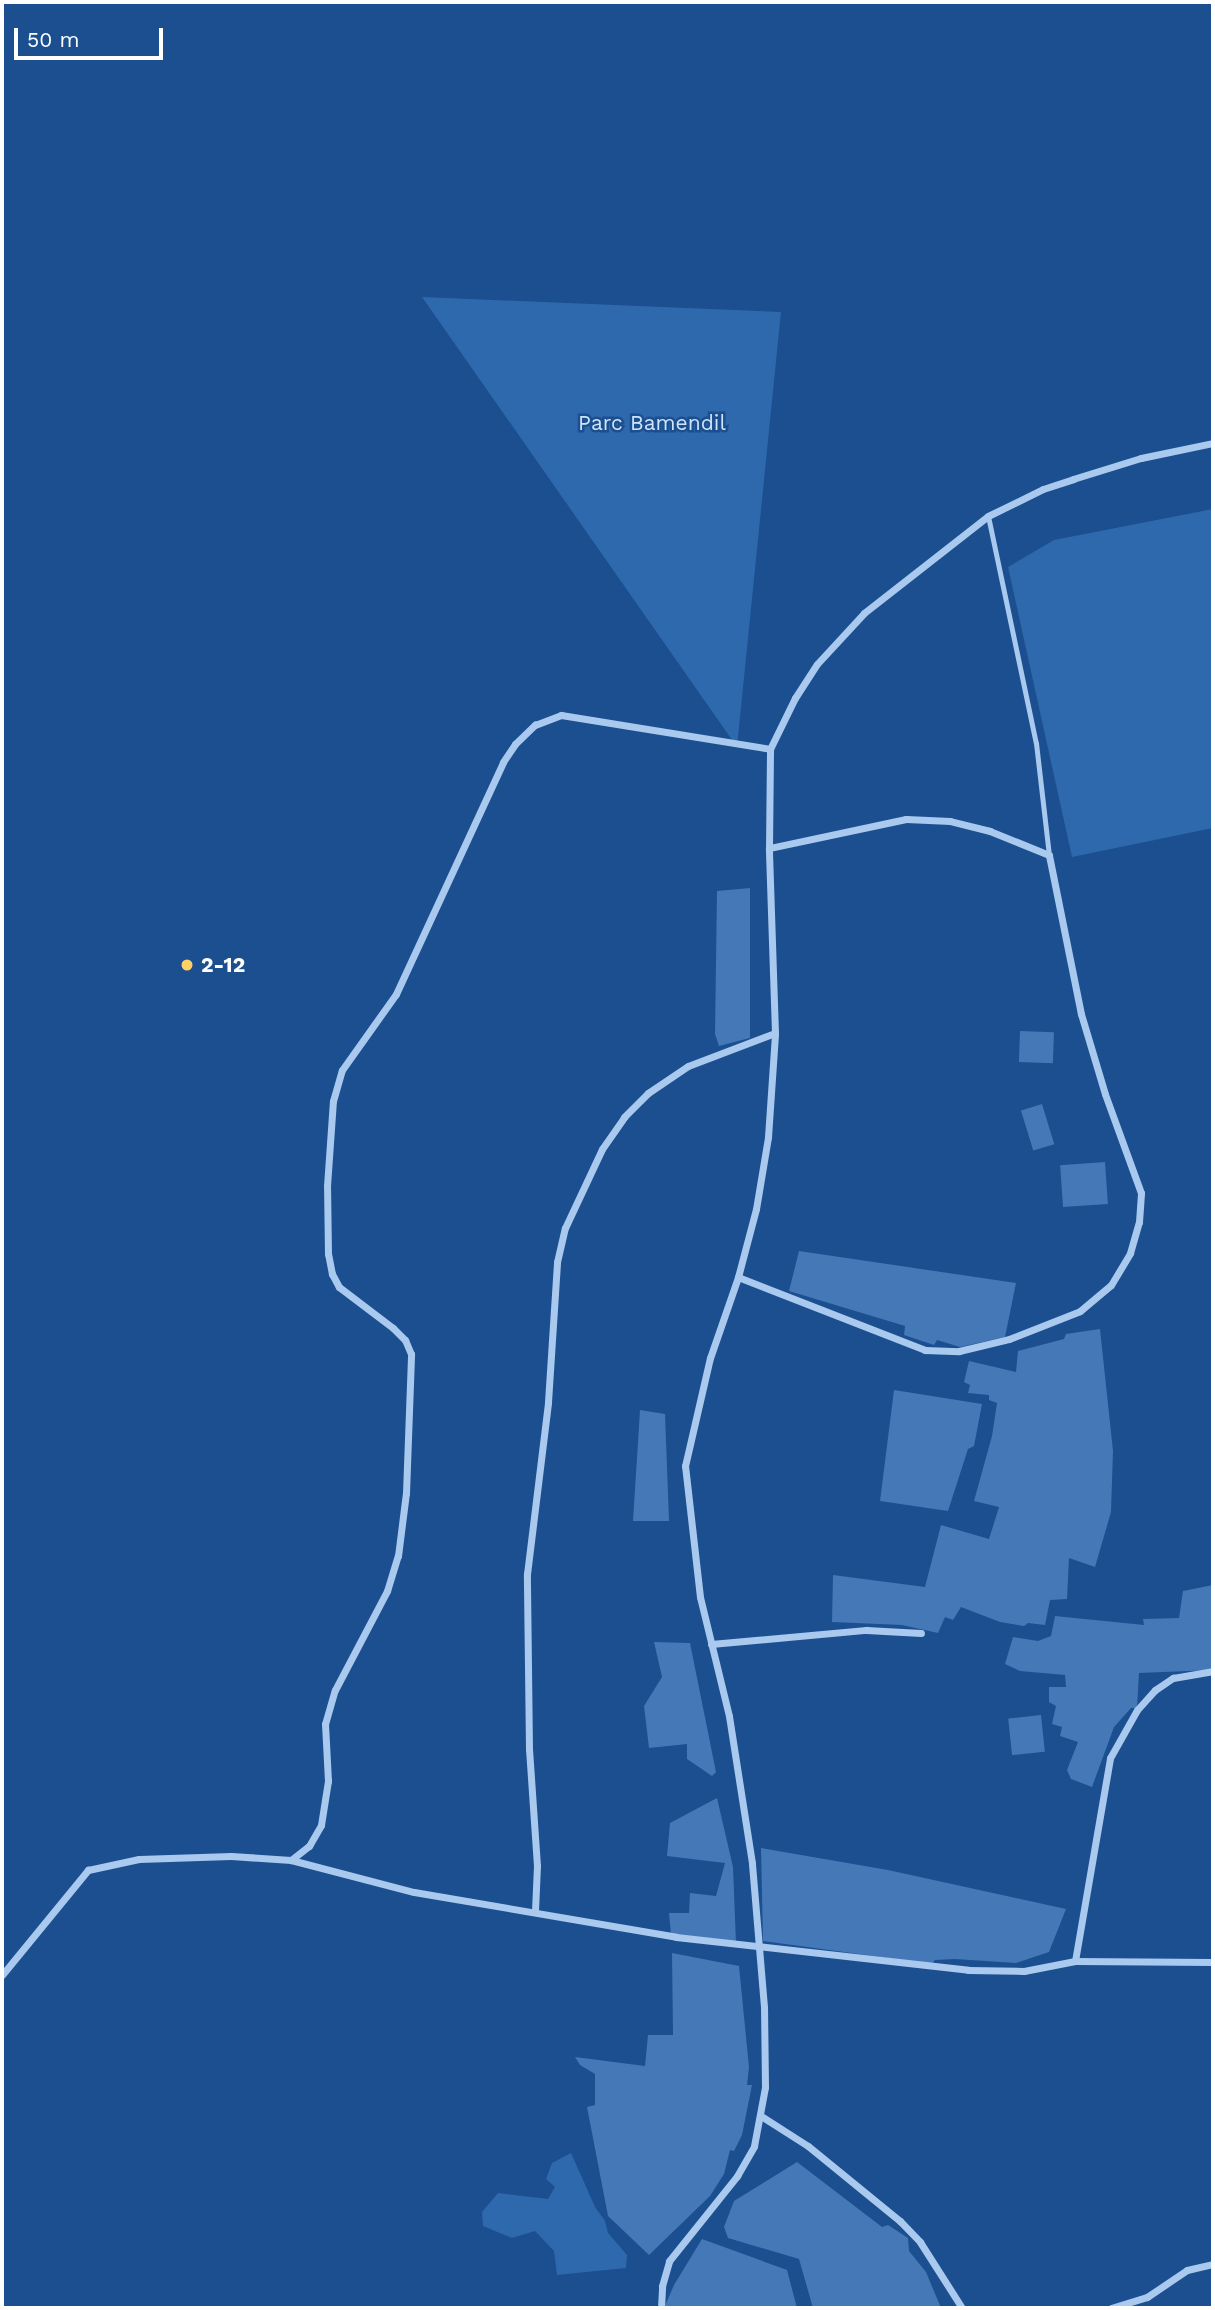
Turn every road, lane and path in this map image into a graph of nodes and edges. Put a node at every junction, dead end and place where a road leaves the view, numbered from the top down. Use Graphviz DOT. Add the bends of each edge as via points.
graph roads {
  1 [pos="1213,443"];
  2 [pos="988,516"];
  3 [pos="770,749"];
  4 [pos="769,848"];
  5 [pos="1049,855"];
  6 [pos="775,1033"];
  7 [pos="738,1276"];
  8 [pos="920,1633"];
  9 [pos="711,1644"];
  10 [pos="1213,1671"];
  11 [pos="291,1860"];
  12 [pos="535,1911"];
  13 [pos="758,1947"];
  14 [pos="1074,1961"];
  15 [pos="1213,1962"];
  16 [pos="2,1975"];
  17 [pos="761,2116"];
  18 [pos="1213,2264"];
  19 [pos="661,2308"];
  20 [pos="962,2308"];
  21 [pos="1111,2308"];
  1 -- 2 [label="street" via="1140,458 1073,479"];
  2 -- 3 [label="street" via="864,613 817,664"];
  2 -- 5 [label="lane" via="1037,743"];
  3 -- 4 [label="street"];
  3 -- 11 [label="street" via="561,715 535,725 503,762 396,994 342,1070 333,1101 328,1254 339,1287 393,1328 411,1354 405,1493 398,1556 387,1591 335,1690 326,1724 328,1781 321,1825 309,1846"];
  4 -- 5 [label="street" via="906,819 950,821 990,831"];
  4 -- 6 [label="street"];
  5 -- 7 [label="street" via="1081,1014 1141,1193 1130,1253 1111,1285 1067,1319 977,1348 945,1352 925,1350"];
  6 -- 7 [label="street" via="768,1137"];
  6 -- 12 [label="street" via="688,1066 648,1093 602,1149 565,1228 557,1262 548,1402 527,1574"];
  7 -- 9 [label="street" via="710,1358 685,1466 691,1539"];
  8 -- 9 [label="street" via="866,1630"];
  9 -- 13 [label="street" via="729,1716 752,1864"];
  10 -- 14 [label="street" via="1173,1678 1155,1690 1137,1710 1110,1758"];
  11 -- 12 [label="street" via="414,1892"];
  11 -- 16 [label="street" via="185,1856 139,1859 88,1870"];
  12 -- 13 [label="street" via="666,1936"];
  13 -- 14 [label="street" via="1000,1972"];
  13 -- 17 [label="street" via="764,2007"];
  14 -- 15 [label="street"];
  17 -- 19 [label="street" via="754,2146 737,2176 668,2261"];
  17 -- 20 [label="street" via="808,2146 900,2221"];
  18 -- 21 [label="street" via="1186,2270 1147,2297"];
}
